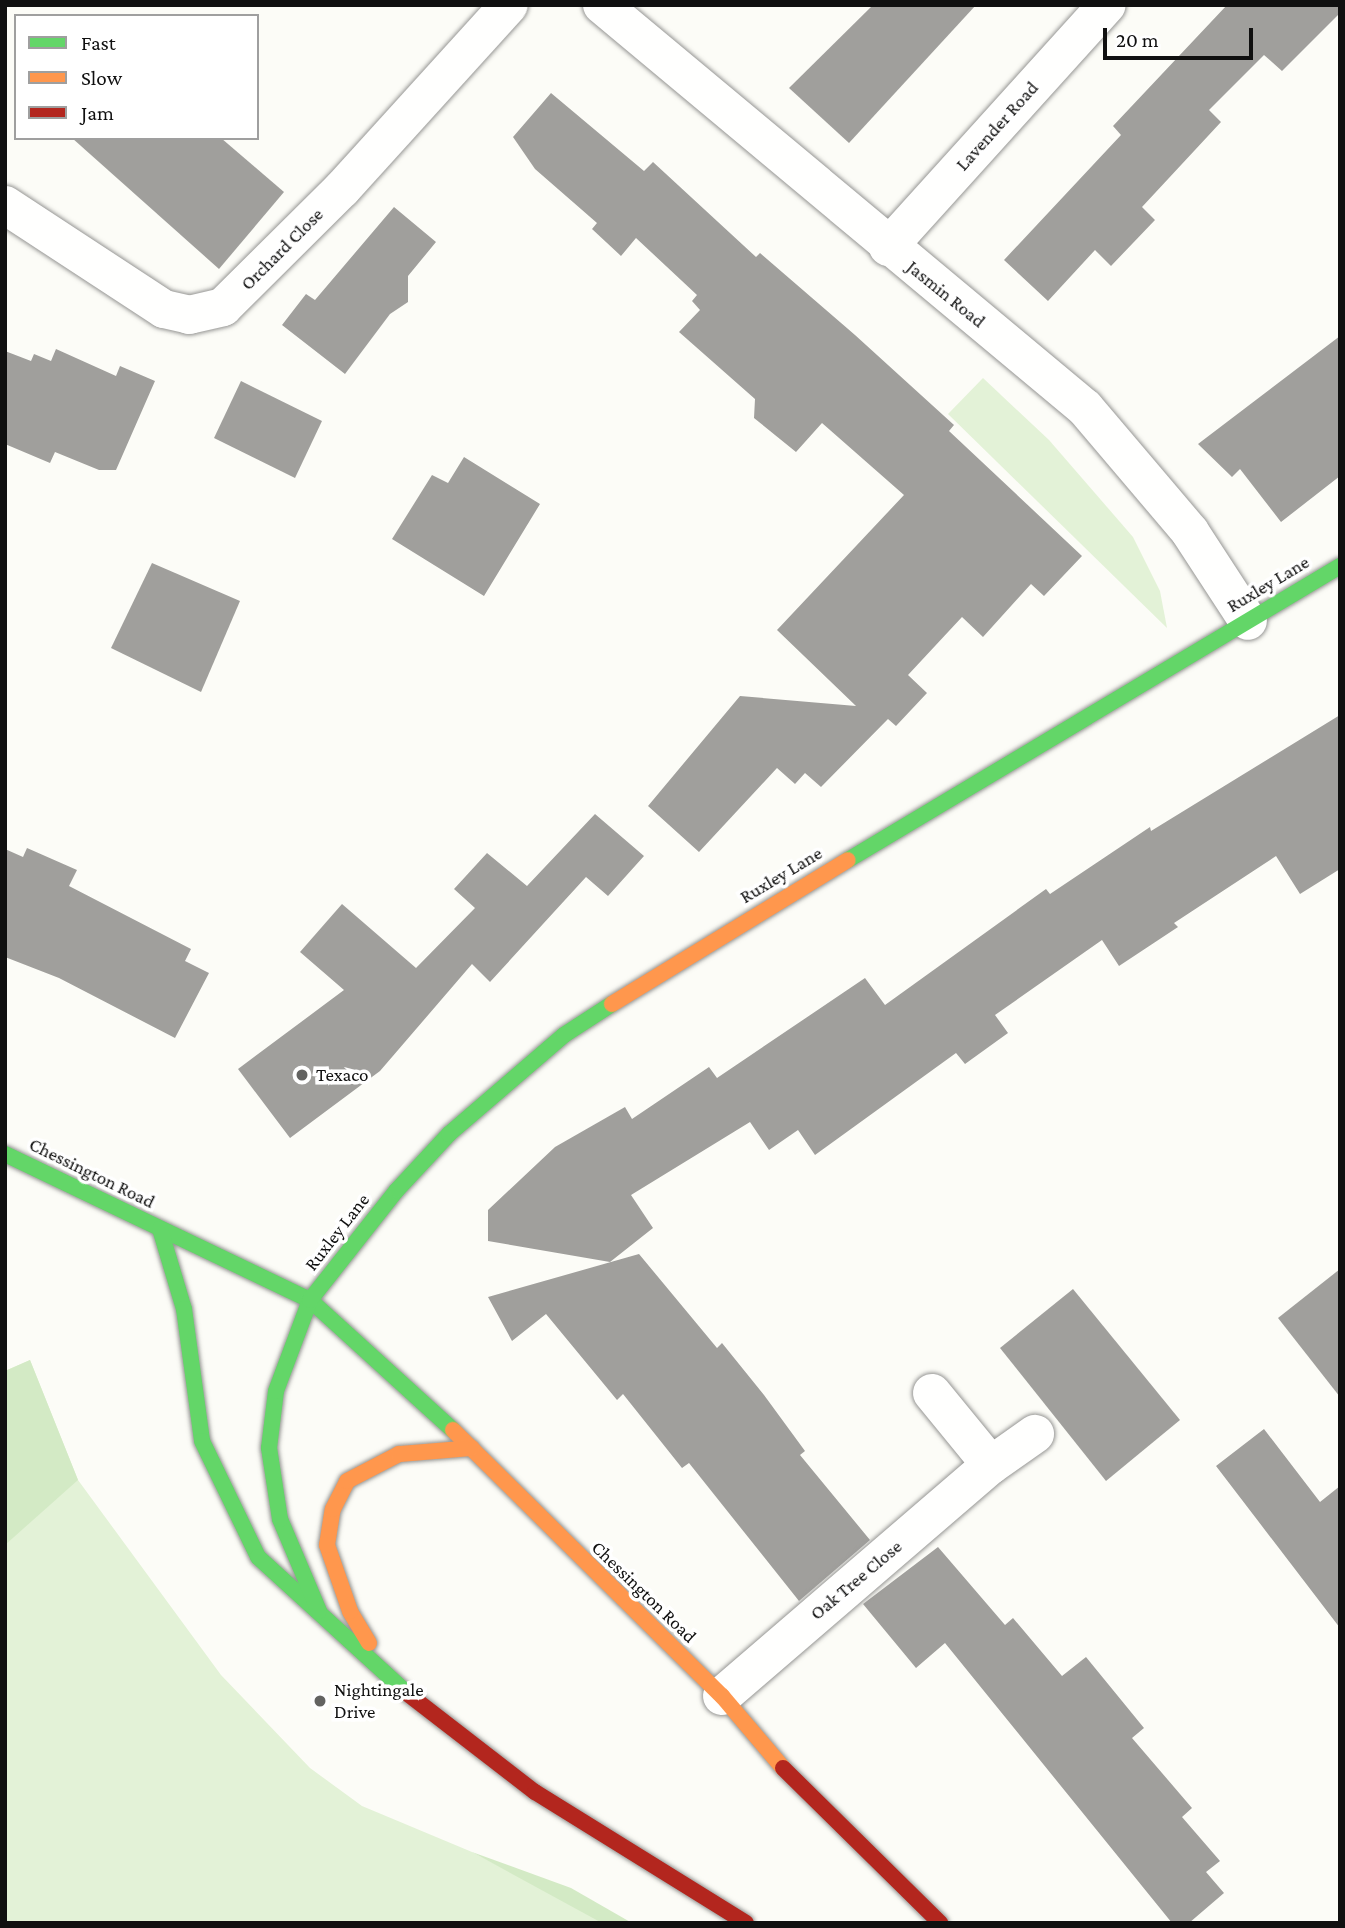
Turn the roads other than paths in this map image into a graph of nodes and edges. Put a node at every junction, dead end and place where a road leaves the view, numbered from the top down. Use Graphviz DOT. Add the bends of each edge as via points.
graph roads {
  1 [pos="509,5"];
  2 [pos="602,5"];
  3 [pos="1107,5"];
  4 [pos="5,205"];
  5 [pos="888,247"];
  6 [pos="1340,566"];
  7 [pos="1248,621"];
  8 [pos="5,1154"];
  9 [pos="160,1229"];
  10 [pos="310,1300"];
  11 [pos="932,1392"];
  12 [pos="1035,1434"];
  13 [pos="472,1448"];
  14 [pos="991,1465"];
  15 [pos="319,1611"];
  16 [pos="390,1678"];
  17 [pos="722,1696"];
  18 [pos="746,1923"];
  19 [pos="940,1923"];
  1 -- 4 [label="street, Orchard Close" via="342,189 223,307 189,315 164,309"];
  2 -- 5 [label="street, Jasmin Road"];
  3 -- 5 [label="street, Lavender Road"];
  5 -- 7 [label="street, Jasmin Road" via="1085,408 1190,531"];
  6 -- 7 [label="main road, Ruxley Lane"];
  7 -- 10 [label="main road, Ruxley Lane" via="667,968 564,1035 449,1134 397,1190"];
  8 -- 9 [label="main road, Chessington Road"];
  9 -- 10 [label="main road, Chessington Road"];
  9 -- 15 [label="main road, Chessington Road" via="184,1308 202,1441 258,1557 286,1587"];
  10 -- 13 [label="main road, Chessington Road"];
  10 -- 15 [label="main road, Chessington Road" via="275,1391 269,1448 280,1519"];
  11 -- 14 [label="street"];
  12 -- 14 [label="street, Oak Tree Close"];
  13 -- 16 [label="main road" via="399,1454 347,1481 333,1509 327,1545 350,1611"];
  13 -- 17 [label="main road, Chessington Road" via="610,1590"];
  14 -- 17 [label="street, Oak Tree Close"];
  15 -- 16 [label="main road, Chessington Road"];
  16 -- 18 [label="main road, Chessington Road" via="535,1792"];
  17 -- 19 [label="main road, Chessington Road" via="793,1781"];
}
